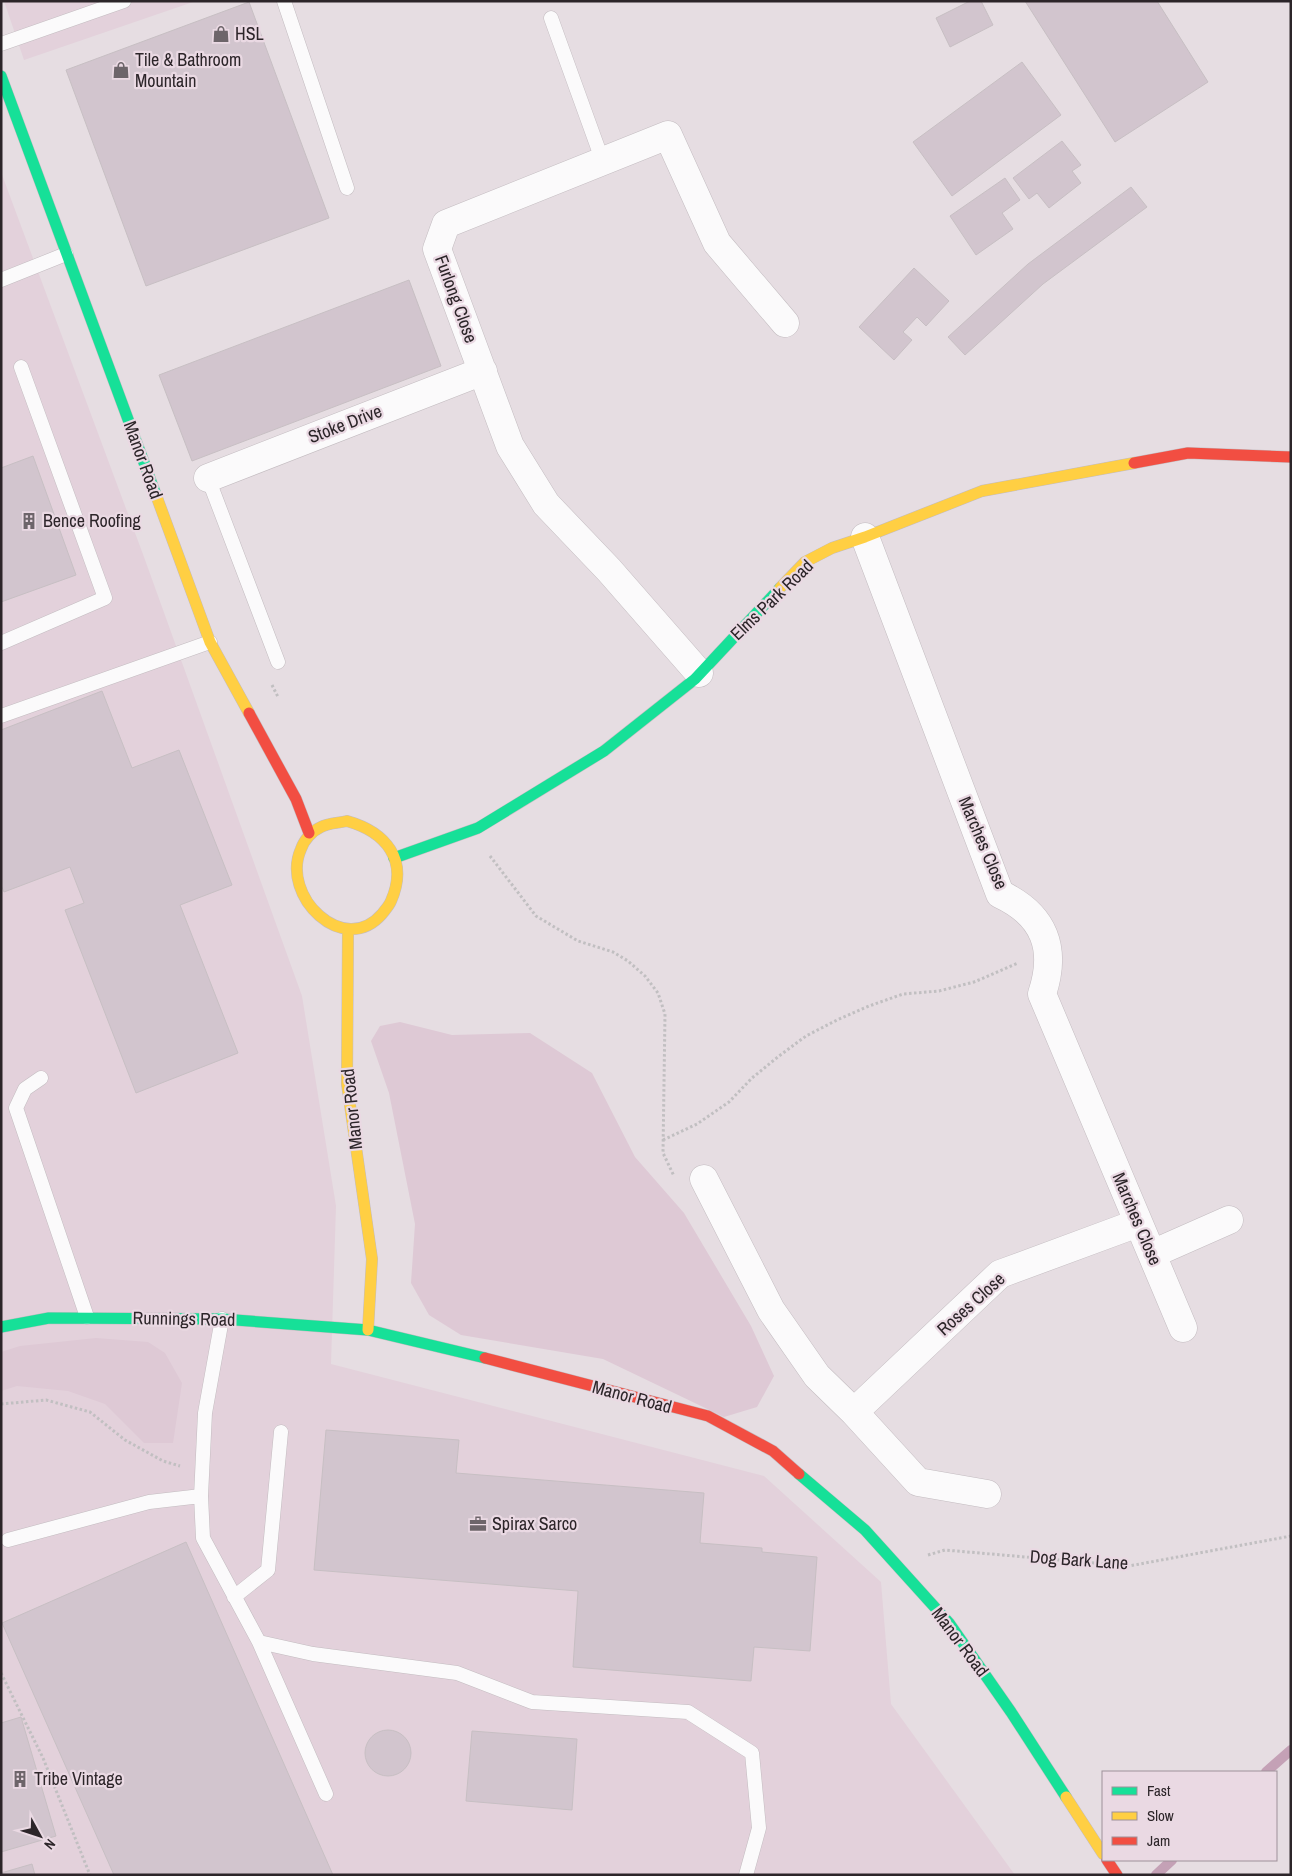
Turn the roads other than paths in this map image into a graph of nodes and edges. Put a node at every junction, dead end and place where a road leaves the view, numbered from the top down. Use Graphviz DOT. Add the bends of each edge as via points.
graph roads {
  1 [pos="124,1"];
  2 [pos="284,1"];
  3 [pos="551,18"];
  4 [pos="1,44"];
  5 [pos="1,76"];
  6 [pos="603,162"];
  7 [pos="347,188"];
  8 [pos="66,254"];
  9 [pos="1,280"];
  10 [pos="785,323"];
  11 [pos="21,367"];
  12 [pos="483,371"];
  13 [pos="1291,457"];
  14 [pos="208,478"];
  15 [pos="865,537"];
  16 [pos="210,642"];
  17 [pos="1,644"];
  18 [pos="278,662"];
  19 [pos="699,673"];
  20 [pos="1,716"];
  21 [pos="309,833"];
  22 [pos="394,858"];
  23 [pos="348,929"];
  24 [pos="41,1078"];
  25 [pos="704,1179"];
  26 [pos="1229,1220"];
  27 [pos="1138,1222"];
  28 [pos="1152,1254"];
  29 [pos="87,1317"];
  30 [pos="222,1319"];
  31 [pos="1,1327"];
  32 [pos="1183,1328"];
  33 [pos="368,1330"];
  34 [pos="854,1412"];
  35 [pos="281,1432"];
  36 [pos="987,1494"];
  37 [pos="201,1496"];
  38 [pos="8,1540"];
  39 [pos="234,1597"];
  40 [pos="259,1642"];
  41 [pos="326,1794"];
  42 [pos="1102,1852"];
  43 [pos="1108,1861"];
  44 [pos="746,1875"];
  45 [pos="1117,1875"];
  1 -- 4 [label="lane"];
  2 -- 7 [label="lane"];
  3 -- 6 [label="lane"];
  5 -- 8 [label="street, Manor Road"];
  6 -- 10 [label="street, Furlong Close" via="668,135 717,243"];
  6 -- 12 [label="street, Furlong Close" via="446,224 437,249"];
  8 -- 9 [label="lane"];
  8 -- 16 [label="street, Manor Road"];
  11 -- 17 [label="lane" via="105,598"];
  12 -- 14 [label="street, Stoke Drive"];
  12 -- 19 [label="street, Furlong Close" via="510,446 546,504"];
  13 -- 15 [label="street, Elms Park Road" via="1188,453 992,489"];
  14 -- 18 [label="lane"];
  15 -- 19 [label="street, Elms Park Road" via="832,548 805,562"];
  15 -- 27 [label="street, Marches Close" via="1000,894 1028,911 1046,940 1048,976 1042,994"];
  16 -- 20 [label="lane"];
  16 -- 21 [label="street, Manor Road" via="296,799"];
  19 -- 22 [label="street, Elms Park Road" via="604,751 478,828"];
  21 -- 22 [label="street" via="336,822 359,823 381,836"];
  21 -- 23 [label="street" via="298,849 296,876 300,890 314,912"];
  22 -- 23 [label="street" via="397,887 392,901 373,923 360,929"];
  23 -- 33 [label="street, Manor Road" via="346,1084 372,1259"];
  24 -- 29 [label="lane" via="26,1089 16,1108"];
  25 -- 34 [label="street" via="771,1310 817,1376"];
  26 -- 28 [label="street"];
  27 -- 28 [label="street, Marches Close"];
  27 -- 34 [label="street, Roses Close" via="1000,1274"];
  28 -- 32 [label="street, Marches Close"];
  29 -- 30 [label="street, Runnings Road"];
  29 -- 31 [label="street, Runnings Road" via="49,1318"];
  30 -- 33 [label="street, Runnings Road"];
  30 -- 37 [label="lane" via="205,1413"];
  33 -- 42 [label="street, Manor Road" via="708,1416 773,1451 865,1530 949,1623"];
  34 -- 36 [label="street" via="918,1482"];
  35 -- 39 [label="lane" via="268,1570"];
  37 -- 38 [label="lane" via="149,1502"];
  37 -- 39 [label="lane" via="204,1538"];
  39 -- 40 [label="lane"];
  40 -- 41 [label="lane"];
  40 -- 44 [label="lane" via="312,1654 457,1673 532,1702 688,1712 752,1753 759,1828"];
  43 -- 45 [label="street"];
}
